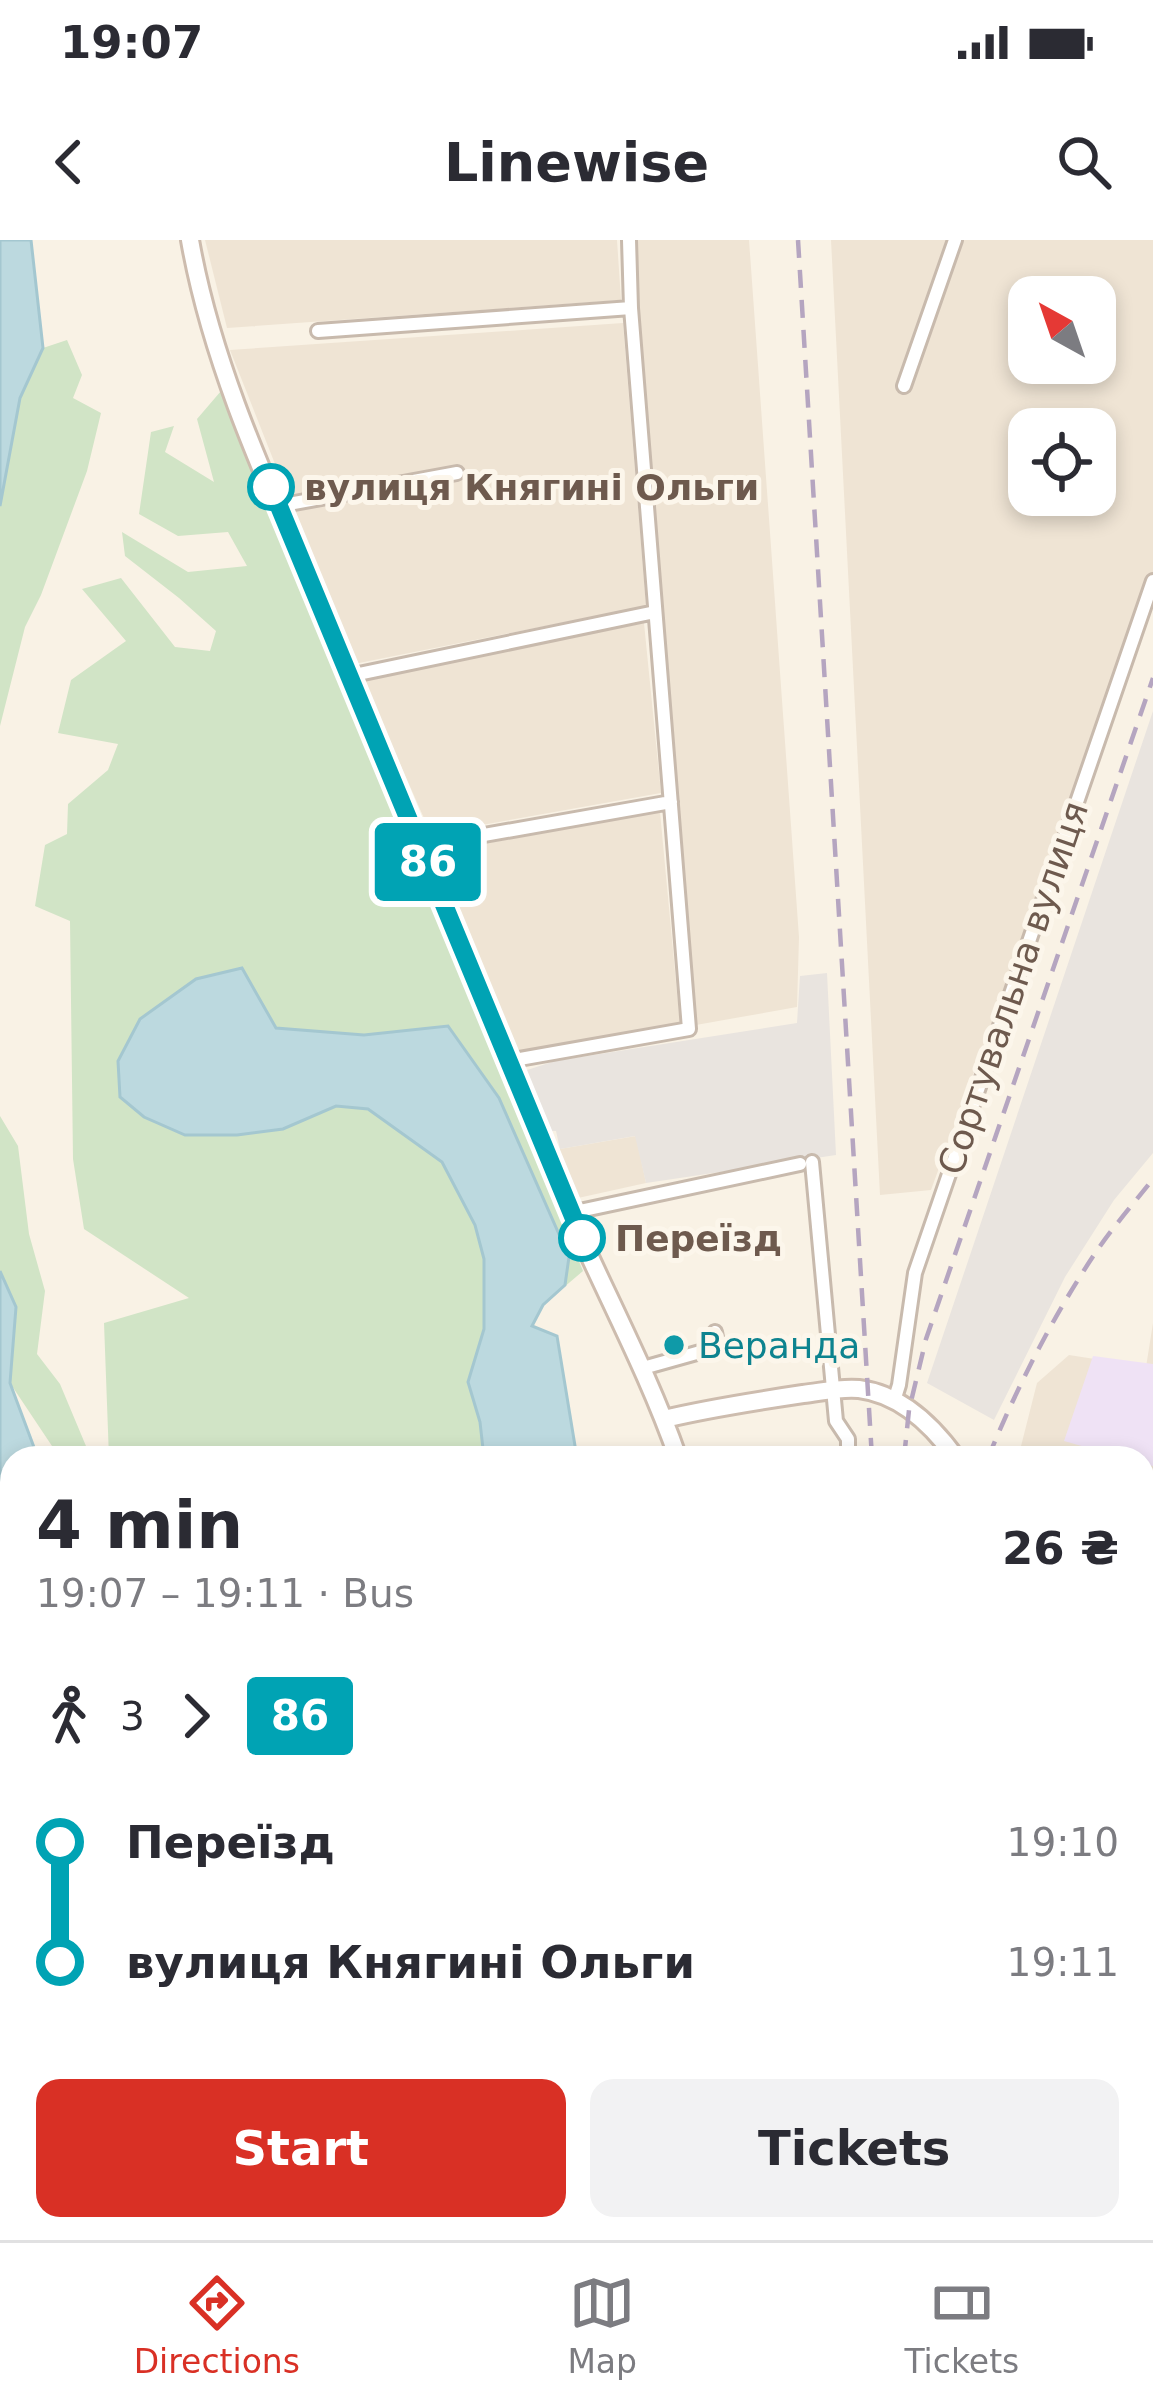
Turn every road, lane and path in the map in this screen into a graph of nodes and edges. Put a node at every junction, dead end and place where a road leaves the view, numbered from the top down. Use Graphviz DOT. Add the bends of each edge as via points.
graph roads {
  1 [pos="190,240"];
  2 [pos="629,240"];
  3 [pos="956,240"];
  4 [pos="631,308"];
  5 [pos="318,331"];
  6 [pos="904,386"];
  7 [pos="457,473"];
  8 [pos="278,506"];
  9 [pos="1153,581"];
  10 [pos="656,612"];
  11 [pos="349,676"];
  12 [pos="671,802"];
  13 [pos="422,846"];
  14 [pos="508,1061"];
  15 [pos="570,1213"];
  16 [pos="715,1332"];
  17 [pos="643,1369"];
  18 [pos="834,1390"];
  19 [pos="894,1401"];
  20 [pos="664,1419"];
  21 [pos="674,1446"];
  22 [pos="848,1446"];
  23 [pos="946,1446"];
  1 -- 8 [label="main road" via="220,358"];
  2 -- 4 [label="street"];
  3 -- 6 [label="street"];
  4 -- 5 [label="street"];
  4 -- 10 [label="street"];
  7 -- 8 [label="street"];
  8 -- 11 [label="main road"];
  9 -- 19 [label="street, Сортувальна вулиця" via="914,1273"];
  10 -- 11 [label="street"];
  10 -- 12 [label="street"];
  11 -- 13 [label="main road"];
  12 -- 13 [label="street"];
  12 -- 14 [label="street" via="688,1029"];
  13 -- 14 [label="main road"];
  14 -- 15 [label="main road"];
  15 -- 17 [label="main road"];
  15 -- 18 [label="street" via="806,1163"];
  16 -- 17 [label="street" via="718,1347"];
  17 -- 20 [label="main road"];
  18 -- 19 [label="main road"];
  18 -- 20 [label="main road"];
  18 -- 22 [label="street"];
  19 -- 23 [label="main road"];
  20 -- 21 [label="main road"];
}
